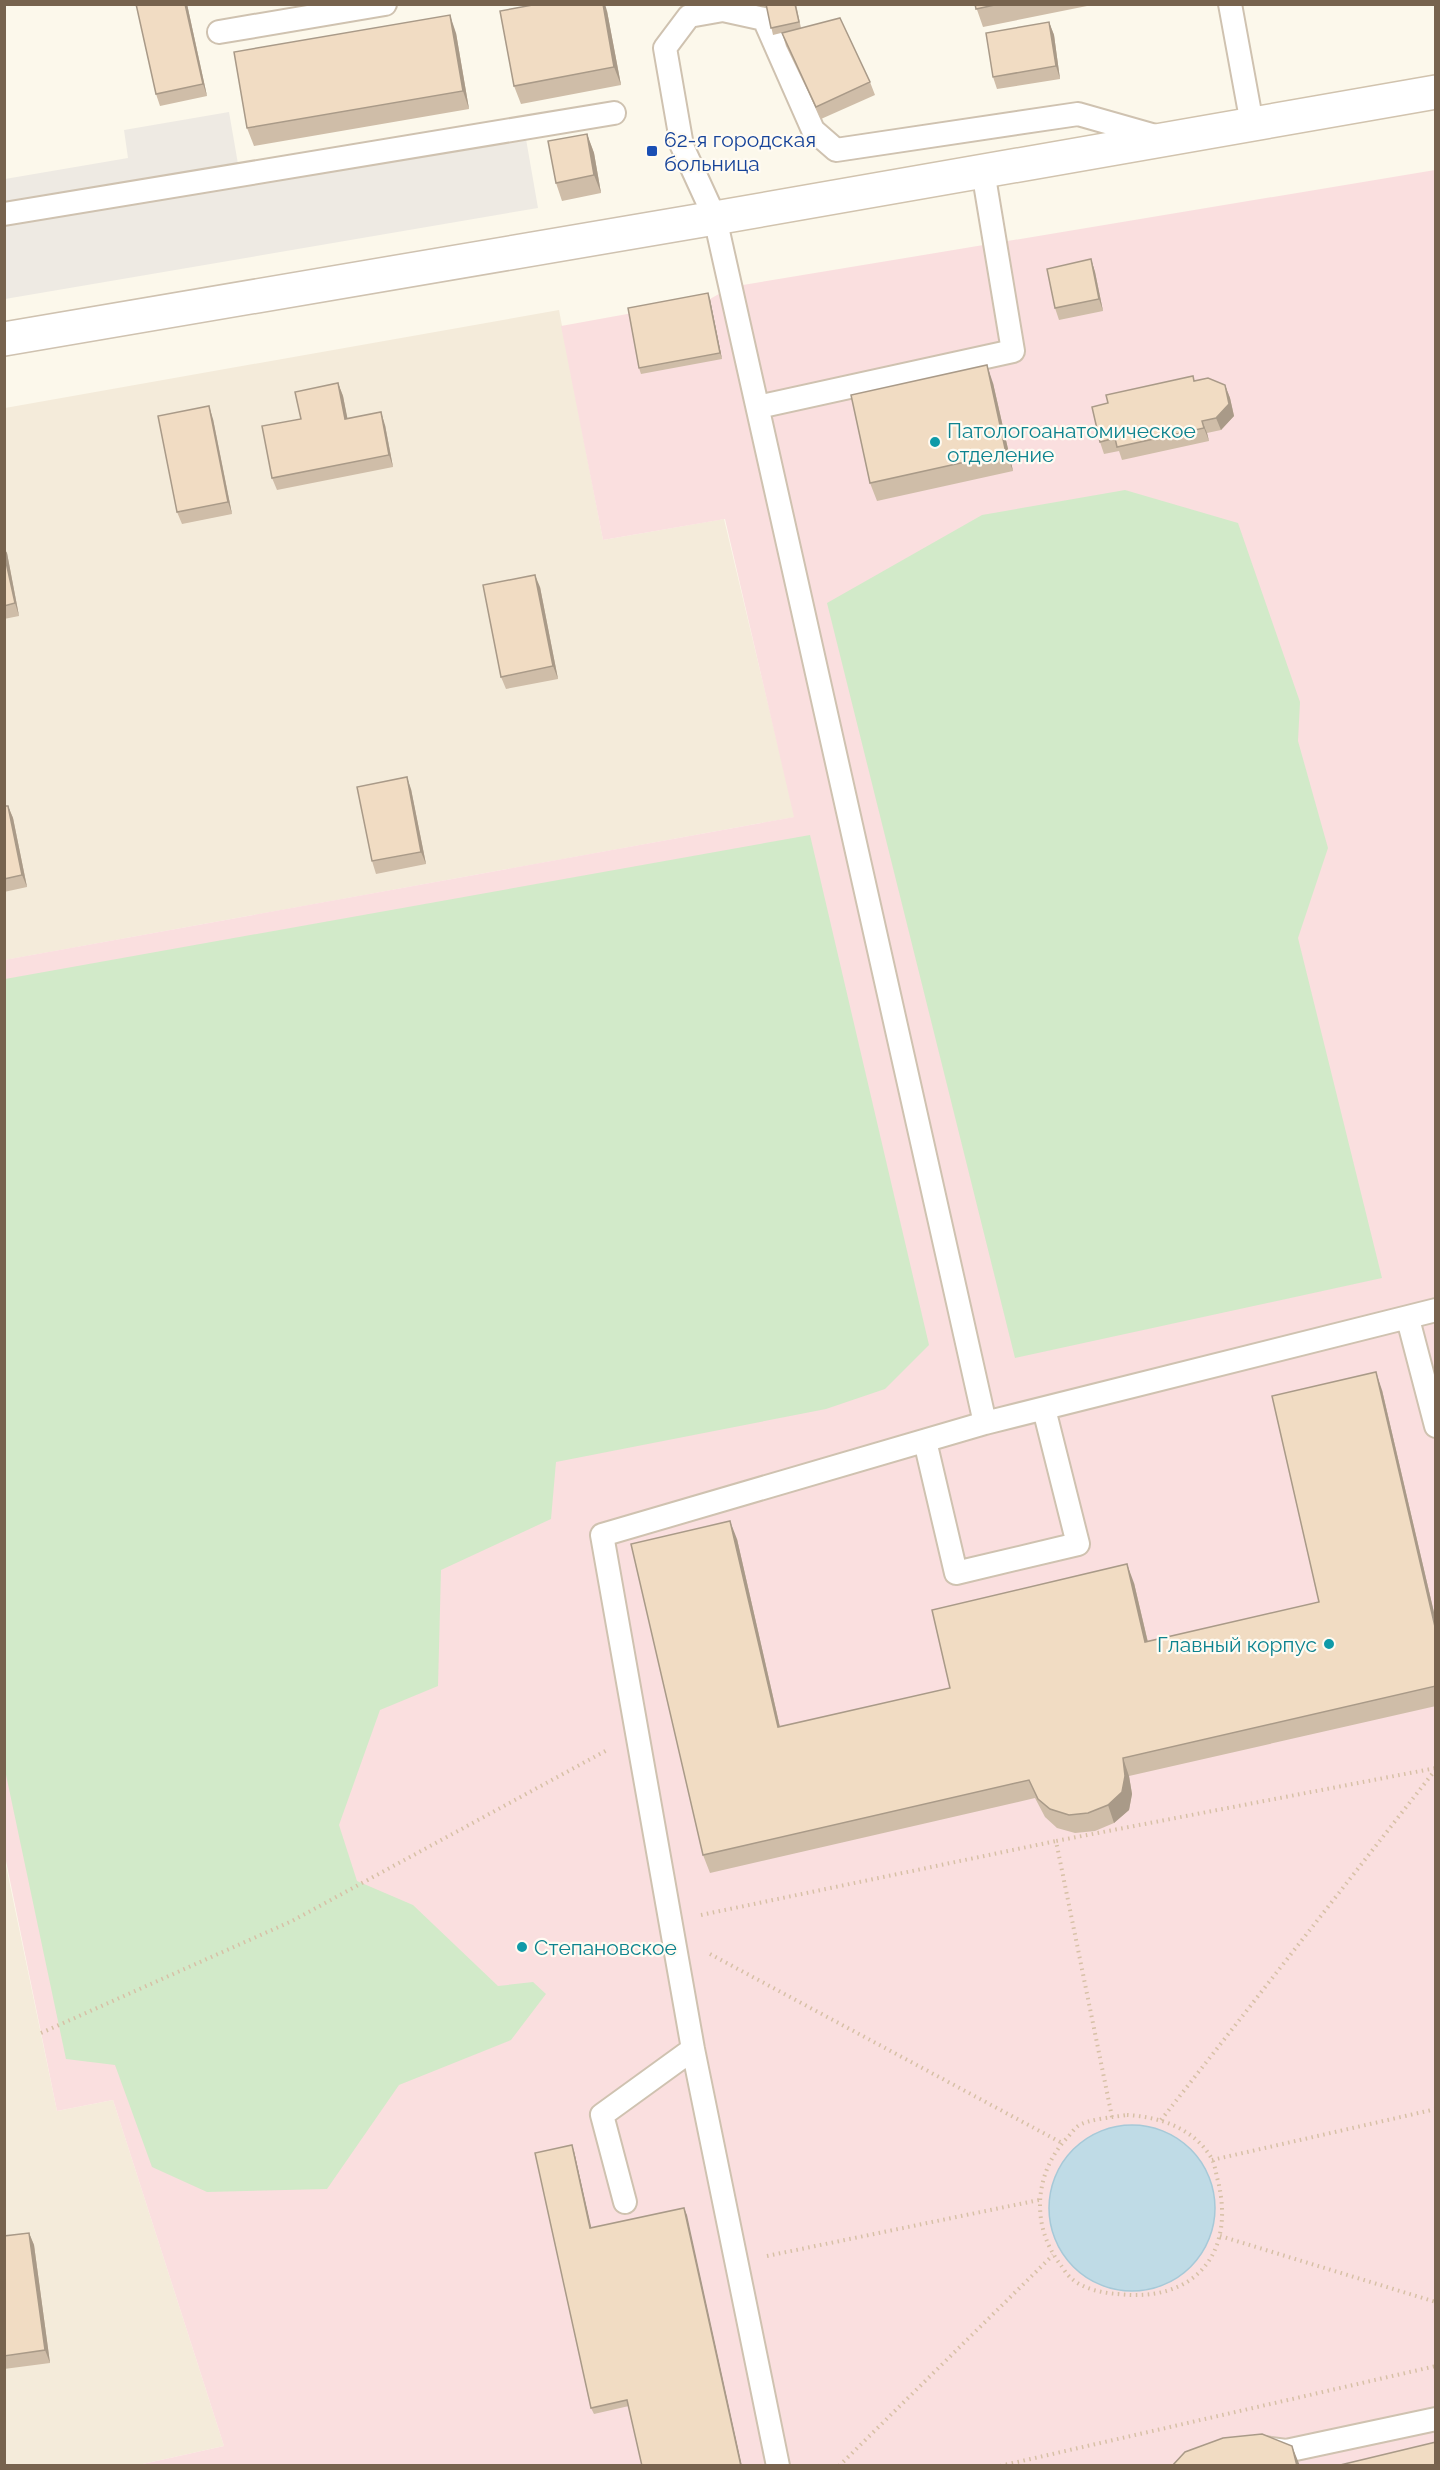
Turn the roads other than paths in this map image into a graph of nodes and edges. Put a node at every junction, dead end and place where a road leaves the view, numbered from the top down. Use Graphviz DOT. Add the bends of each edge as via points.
graph roads {
  1 [pos="385,4"];
  2 [pos="1230,4"];
  3 [pos="219,32"];
  4 [pos="1436,92"];
  5 [pos="614,113"];
  6 [pos="1252,124"];
  7 [pos="1164,138"];
  8 [pos="983,171"];
  9 [pos="4,214"];
  10 [pos="715,218"];
  11 [pos="4,339"];
  12 [pos="758,407"];
  13 [pos="1436,1310"];
  14 [pos="1408,1318"];
  15 [pos="1044,1409"];
  16 [pos="985,1423"];
  17 [pos="1436,1426"];
  18 [pos="925,1441"];
  19 [pos="693,2049"];
  20 [pos="625,2202"];
  21 [pos="1436,2419"];
  22 [pos="1243,2446"];
  23 [pos="778,2466"];
  1 -- 3 [label="lane"];
  2 -- 6 [label="lane"];
  4 -- 6 [label="street"];
  5 -- 9 [label="lane"];
  6 -- 7 [label="street"];
  7 -- 8 [label="street"];
  7 -- 10 [label="lane" via="1078,114 836,150 813,130 764,19 723,10 689,16 665,48 682,146"];
  8 -- 10 [label="street"];
  8 -- 12 [label="lane" via="1013,351"];
  10 -- 11 [label="street"];
  10 -- 12 [label="lane"];
  12 -- 16 [label="lane"];
  13 -- 14 [label="lane"];
  14 -- 15 [label="lane"];
  14 -- 17 [label="lane"];
  15 -- 16 [label="lane"];
  15 -- 18 [label="lane" via="1078,1544 956,1573"];
  16 -- 18 [label="lane"];
  18 -- 19 [label="lane" via="602,1535"];
  19 -- 20 [label="lane" via="603,2115"];
  19 -- 23 [label="lane"];
  21 -- 22 [label="lane" via="1286,2451"];
}
